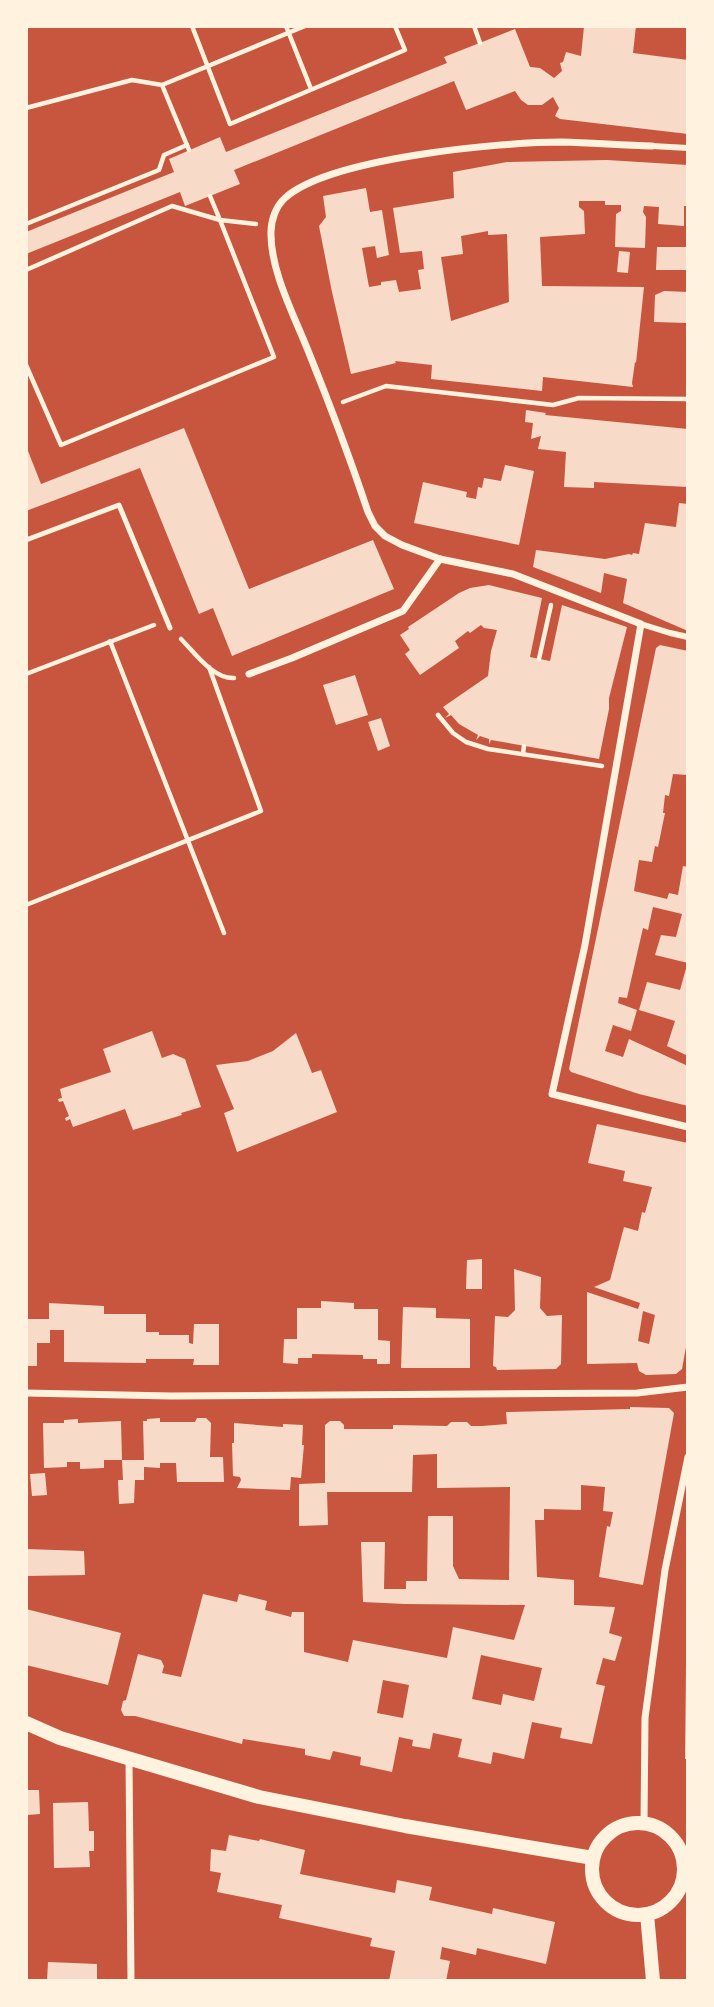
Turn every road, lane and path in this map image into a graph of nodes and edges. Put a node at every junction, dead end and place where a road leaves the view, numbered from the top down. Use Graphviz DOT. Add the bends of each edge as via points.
graph roads {
  1 [pos="192,26"];
  2 [pos="286,26"];
  3 [pos="305,26"];
  4 [pos="395,26"];
  5 [pos="474,26"];
  6 [pos="288,33"];
  7 [pos="480,43"];
  8 [pos="207,67"];
  9 [pos="162,85"];
  10 [pos="311,89"];
  11 [pos="26,108"];
  12 [pos="652,146"];
  13 [pos="688,148"];
  14 [pos="209,196"];
  15 [pos="220,220"];
  16 [pos="27,223"];
  17 [pos="271,231"];
  18 [pos="26,270"];
  19 [pos="26,365"];
  20 [pos="688,399"];
  21 [pos="330,407"];
  22 [pos="26,540"];
  23 [pos="440,559"];
  24 [pos="554,590"];
  25 [pos="641,624"];
  26 [pos="170,628"];
  27 [pos="688,637"];
  28 [pos="110,641"];
  29 [pos="540,659"];
  30 [pos="209,667"];
  31 [pos="26,674"];
  32 [pos="248,674"];
  33 [pos="438,715"];
  34 [pos="524,746"];
  35 [pos="523,754"];
  36 [pos="617,768"];
  37 [pos="188,841"];
  38 [pos="26,905"];
  39 [pos="224,933"];
  40 [pos="688,1127"];
  41 [pos="688,1387"];
  42 [pos="26,1394"];
  43 [pos="688,1457"];
  44 [pos="26,1723"];
  45 [pos="129,1759"];
  46 [pos="644,1823"];
  47 [pos="593,1858"];
  48 [pos="686,1871"];
  49 [pos="647,1914"];
  50 [pos="131,1981"];
  51 [pos="653,1981"];
  1 -- 8 [label="path"];
  2 -- 6 [label="path"];
  3 -- 6 [label="path"];
  4 -- 10 [label="path" via="405,50"];
  5 -- 7 [label="path"];
  6 -- 8 [label="path"];
  6 -- 10 [label="path"];
  8 -- 9 [label="path"];
  8 -- 10 [label="path" via="230,124"];
  9 -- 11 [label="path" via="132,80"];
  9 -- 16 [label="path" via="188,148 164,155 159,170"];
  12 -- 13 [label="street"];
  12 -- 17 [label="street" via="516,144 356,167 315,180 286,197 276,210"];
  14 -- 15 [label="path"];
  15 -- 17 [label="path" via="265,225"];
  15 -- 18 [label="path" via="172,206"];
  15 -- 19 [label="path" via="274,358 61,445"];
  17 -- 21 [label="street" via="283,287"];
  20 -- 21 [label="path" via="579,398 553,405 386,386"];
  21 -- 23 [label="street" via="375,526 402,545"];
  22 -- 26 [label="lane" via="119,505"];
  23 -- 24 [label="street" via="513,574"];
  23 -- 32 [label="street" via="403,611"];
  24 -- 25 [label="street"];
  24 -- 29 [label="path"];
  25 -- 27 [label="street"];
  25 -- 36 [label="street"];
  26 -- 28 [label="path" via="157,624"];
  26 -- 30 [label="path"];
  28 -- 31 [label="path"];
  28 -- 37 [label="path"];
  30 -- 32 [label="path" via="224,678"];
  30 -- 37 [label="path" via="261,811"];
  33 -- 35 [label="path" via="467,742"];
  34 -- 35 [label="path"];
  35 -- 36 [label="path"];
  36 -- 40 [label="street" via="552,1094"];
  37 -- 38 [label="path"];
  37 -- 39 [label="path"];
  41 -- 42 [label="street" via="624,1393"];
  43 -- 46 [label="street" via="665,1570 645,1718"];
  44 -- 45 [label="main road"];
  45 -- 47 [label="main road" via="259,1797"];
  45 -- 50 [label="street"];
  46 -- 47 [label="main road" via="618,1827 606,1835"];
  46 -- 48 [label="main road" via="669,1834"];
  47 -- 49 [label="main road" via="596,1888 605,1900 631,1914"];
  48 -- 49 [label="main road" via="677,1894"];
  49 -- 51 [label="main road"];
}
